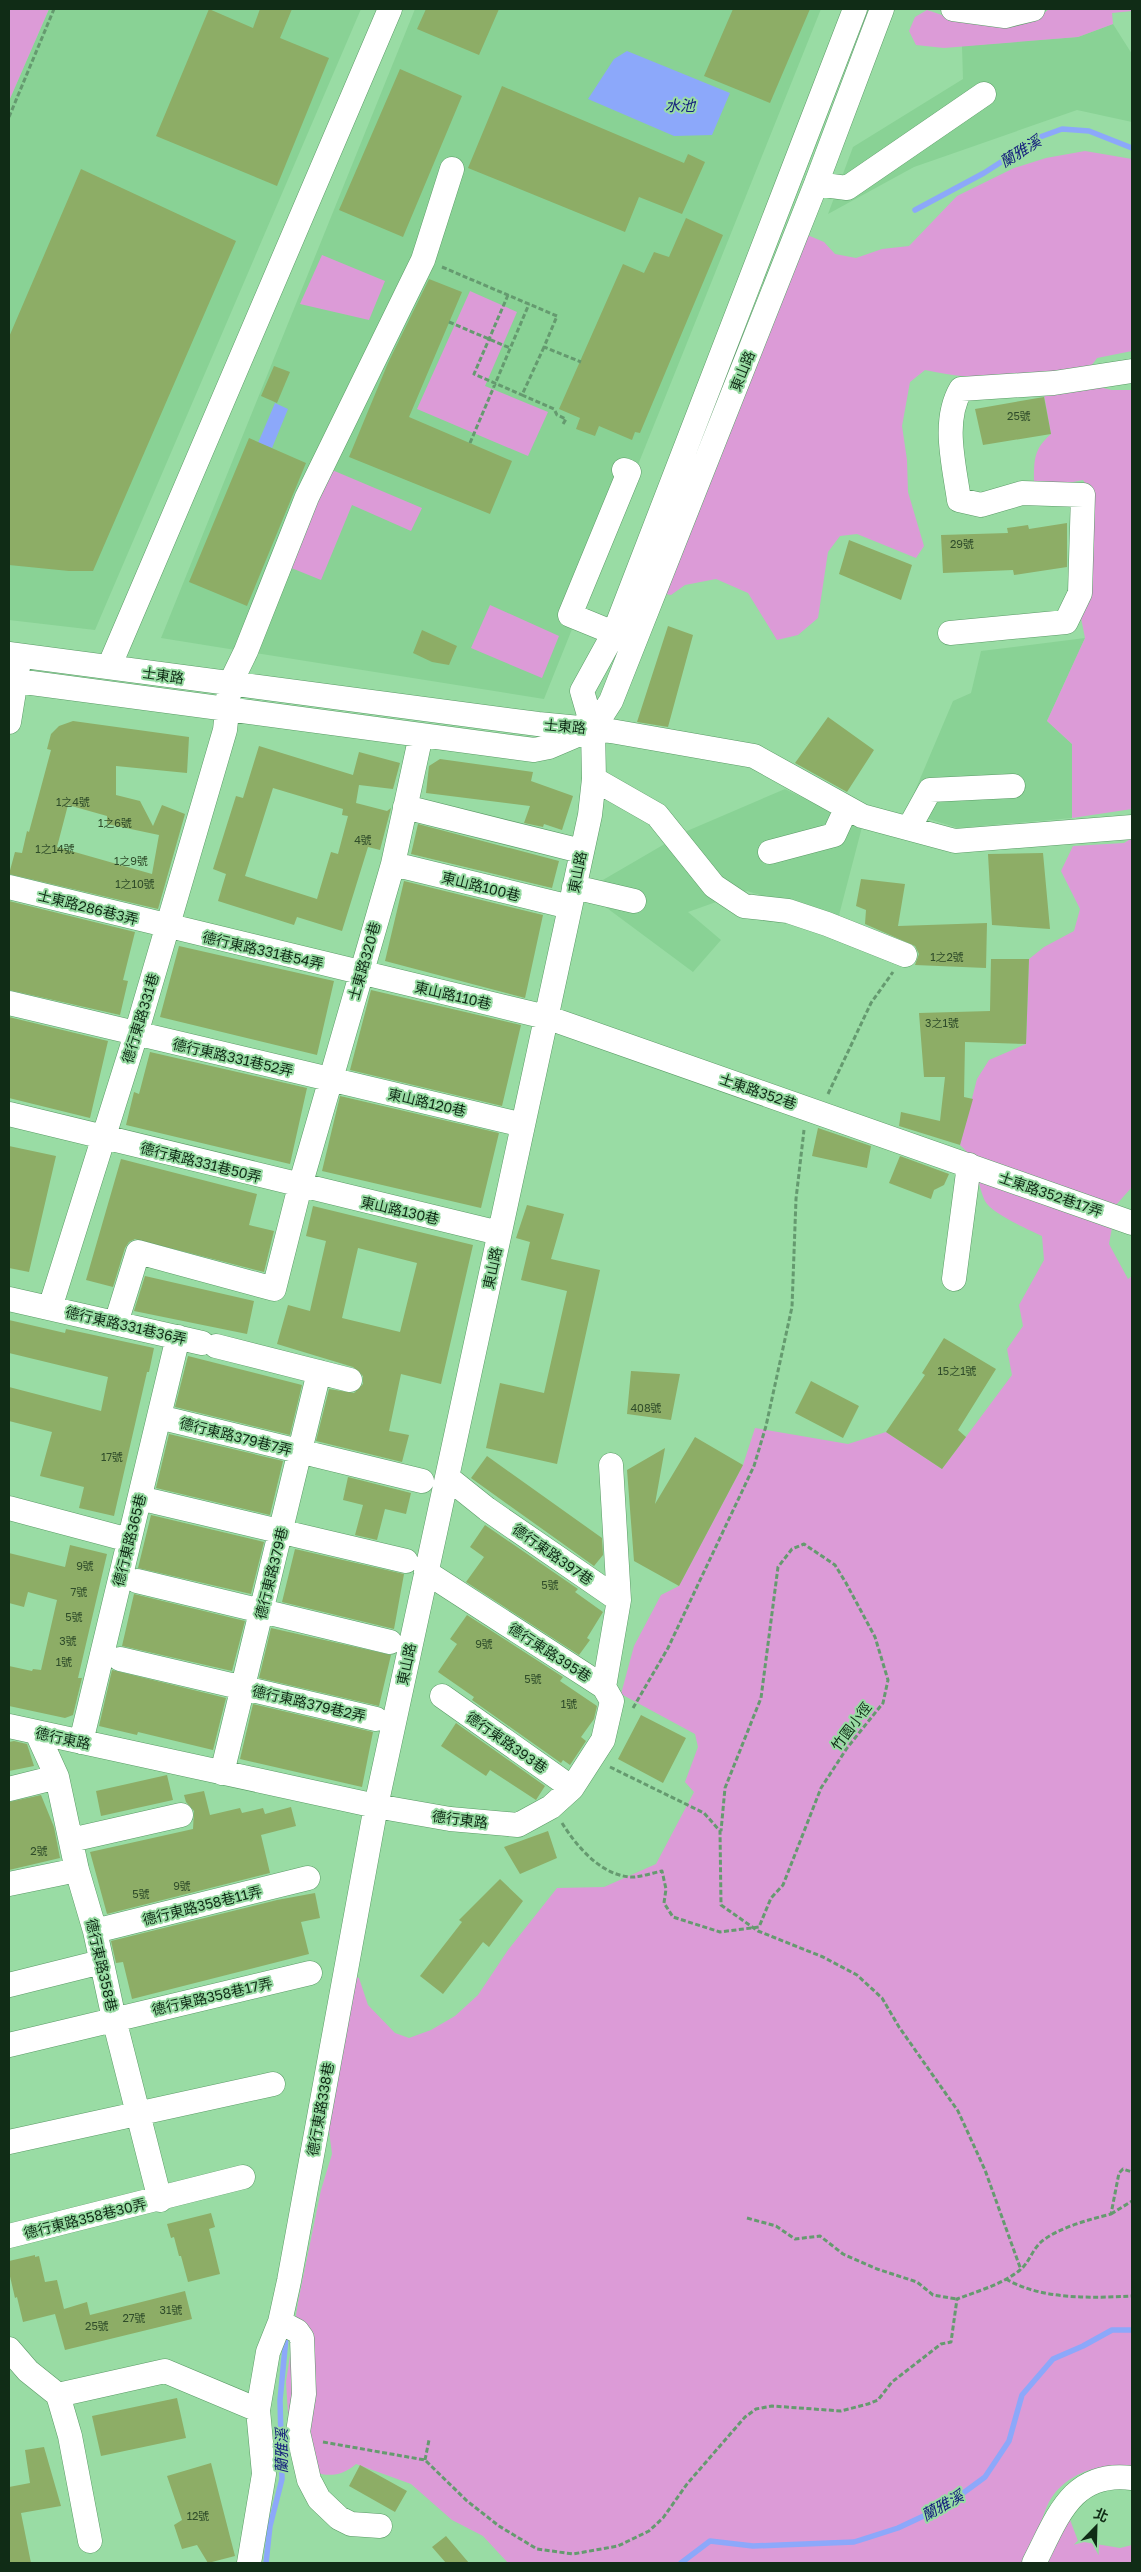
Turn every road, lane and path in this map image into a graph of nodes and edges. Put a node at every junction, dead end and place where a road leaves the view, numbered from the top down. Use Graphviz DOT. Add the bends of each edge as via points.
graph roads {
  1 [pos="54,9"];
  2 [pos="390,9"];
  3 [pos="856,9"];
  4 [pos="882,9"];
  5 [pos="953,9"];
  6 [pos="1033,9"];
  7 [pos="984,94"];
  8 [pos="9,117"];
  9 [pos="452,169"];
  10 [pos="816,184"];
  11 [pos="423,260"];
  12 [pos="508,295"];
  13 [pos="529,304"];
  14 [pos="449,322"];
  15 [pos="489,339"];
  16 [pos="544,347"];
  17 [pos="510,348"];
  18 [pos="581,362"];
  19 [pos="1132,371"];
  20 [pos="495,383"];
  21 [pos="522,395"];
  22 [pos="563,424"];
  23 [pos="470,443"];
  24 [pos="624,470"];
  25 [pos="614,633"];
  26 [pos="950,633"];
  27 [pos="14,654"];
  28 [pos="109,667"];
  29 [pos="13,680"];
  30 [pos="230,684"];
  31 [pos="227,710"];
  32 [pos="9,722"];
  33 [pos="593,729"];
  34 [pos="421,734"];
  35 [pos="594,779"];
  36 [pos="1013,786"];
  37 [pos="405,807"];
  38 [pos="846,808"];
  39 [pos="909,828"];
  40 [pos="1132,828"];
  41 [pos="581,851"];
  42 [pos="770,852"];
  43 [pos="393,864"];
  44 [pos="9,887"];
  45 [pos="572,897"];
  46 [pos="634,901"];
  47 [pos="167,927"];
  48 [pos="904,955"];
  49 [pos="360,973"];
  50 [pos="9,1003"];
  51 [pos="546,1017"];
  52 [pos="136,1034"];
  53 [pos="331,1079"];
  54 [pos="816,1112"];
  55 [pos="9,1114"];
  56 [pos="523,1125"];
  57 [pos="103,1138"];
  58 [pos="969,1165"];
  59 [pos="300,1186"];
  60 [pos="1128,1215"];
  61 [pos="499,1233"];
  62 [pos="954,1279"];
  63 [pos="9,1299"];
  64 [pos="50,1308"];
  65 [pos="116,1323"];
  66 [pos="178,1337"];
  67 [pos="319,1372"];
  68 [pos="350,1380"];
  69 [pos="171,1420"];
  70 [pos="300,1451"];
  71 [pos="611,1466"];
  72 [pos="447,1477"];
  73 [pos="422,1481"];
  74 [pos="152,1501"];
  75 [pos="9,1508"];
  76 [pos="281,1532"];
  77 [pos="129,1540"];
  78 [pos="416,1567"];
  79 [pos="137,1581"];
  80 [pos="619,1600"];
  81 [pos="262,1611"];
  82 [pos="390,1642"];
  83 [pos="120,1660"];
  84 [pos="604,1686"];
  85 [pos="243,1688"];
  86 [pos="442,1696"];
  87 [pos="631,1711"];
  88 [pos="376,1719"];
  89 [pos="9,1726"];
  90 [pos="37,1733"];
  91 [pos="81,1742"];
  92 [pos="612,1759"];
  93 [pos="222,1773"];
  94 [pos="57,1777"];
  95 [pos="572,1788"];
  96 [pos="9,1789"];
  97 [pos="376,1806"];
  98 [pos="550,1807"];
  99 [pos="181,1815"];
  100 [pos="721,1832"];
  101 [pos="71,1840"];
  102 [pos="77,1870"];
  103 [pos="308,1878"];
  104 [pos="9,1884"];
  105 [pos="753,1928"];
  106 [pos="95,1931"];
  107 [pos="101,1962"];
  108 [pos="310,1972"];
  109 [pos="9,1985"];
  110 [pos="114,2019"];
  111 [pos="9,2044"];
  112 [pos="273,2084"];
  113 [pos="138,2113"];
  114 [pos="9,2142"];
  115 [pos="1132,2172"];
  116 [pos="243,2177"];
  117 [pos="160,2200"];
  118 [pos="1132,2202"];
  119 [pos="1111,2214"];
  120 [pos="747,2218"];
  121 [pos="9,2236"];
  122 [pos="795,2239"];
  123 [pos="789,2240"];
  124 [pos="1021,2270"];
  125 [pos="1005,2279"];
  126 [pos="1132,2296"];
  127 [pos="957,2299"];
  128 [pos="280,2322"];
  129 [pos="9,2349"];
  130 [pos="58,2395"];
  131 [pos="258,2410"];
  132 [pos="430,2440"];
  133 [pos="319,2441"];
  134 [pos="425,2460"];
  135 [pos="1132,2478"];
  136 [pos="380,2526"];
  137 [pos="90,2541"];
  138 [pos="250,2563"];
  139 [pos="1034,2563"];
  1 -- 8 [label="path"];
  2 -- 28 [label="street"];
  3 -- 25 [label="street, 東山路"];
  4 -- 10 [label="street, 東山路"];
  5 -- 6 [label="street" via="1005,16"];
  7 -- 10 [label="street" via="847,188"];
  9 -- 11 [label="street, 德行東路331巷"];
  10 -- 33 [label="street, 東山路" via="610,701"];
  11 -- 12 [label="path"];
  11 -- 30 [label="street, 德行東路331巷" via="307,497"];
  12 -- 13 [label="path"];
  12 -- 15 [label="path"];
  13 -- 16 [label="path" via="558,316"];
  13 -- 17 [label="path"];
  14 -- 15 [label="path"];
  15 -- 17 [label="path"];
  15 -- 20 [label="path" via="474,374"];
  16 -- 18 [label="path"];
  16 -- 21 [label="path"];
  17 -- 20 [label="path"];
  19 -- 26 [label="street" via="1054,383 961,389 954,401 951,433 959,500 981,505 1022,493 1083,495 1080,593 1066,622"];
  20 -- 21 [label="path"];
  20 -- 23 [label="path"];
  21 -- 22 [label="path" via="554,409 556,415 566,419"];
  24 -- 25 [label="street" via="629,472 570,614"];
  25 -- 33 [label="street, 東山路" via="582,691"];
  27 -- 28 [label="street, 士東路"];
  27 -- 29 [label="street"];
  28 -- 30 [label="street, 士東路"];
  29 -- 31 [label="street, 士東路"];
  29 -- 32 [label="street"];
  30 -- 31 [label="street, 德行東路331巷"];
  30 -- 33 [label="street, 士東路"];
  31 -- 34 [label="street, 士東路"];
  31 -- 47 [label="street, 德行東路331巷" via="225,730"];
  33 -- 34 [label="street, 士東路" via="534,750"];
  33 -- 35 [label="street, 東山路"];
  33 -- 38 [label="street" via="754,756"];
  34 -- 37 [label="street, 士東路320巷"];
  35 -- 41 [label="street, 東山路"];
  35 -- 48 [label="street" via="657,815 714,886 744,906 788,911"];
  36 -- 39 [label="street" via="930,790"];
  37 -- 41 [label="street"];
  37 -- 43 [label="street, 士東路320巷"];
  38 -- 39 [label="street" via="862,816"];
  38 -- 42 [label="street" via="834,835"];
  39 -- 40 [label="street" via="955,841"];
  41 -- 45 [label="street, 東山路"];
  43 -- 45 [label="street, 東山路100巷"];
  43 -- 49 [label="street, 士東路320巷"];
  44 -- 47 [label="street, 士東路286巷3弄"];
  45 -- 46 [label="street, 東山路100巷"];
  45 -- 51 [label="street, 東山路"];
  47 -- 49 [label="street, 德行東路331巷54弄"];
  47 -- 52 [label="street, 德行東路331巷"];
  48 -- 54 [label="path" via="871,1003"];
  49 -- 51 [label="street, 東山路110巷"];
  49 -- 53 [label="street, 士東路320巷"];
  50 -- 52 [label="street, 德行東路331巷52弄"];
  51 -- 54 [label="street, 士東路352巷"];
  51 -- 56 [label="street, 東山路"];
  52 -- 53 [label="street, 德行東路331巷52弄"];
  52 -- 57 [label="street, 德行東路331巷"];
  53 -- 56 [label="street, 東山路120巷"];
  53 -- 59 [label="street, 士東路320巷"];
  54 -- 58 [label="street, 士東路352巷"];
  54 -- 87 [label="path" via="804,1127 796,1199 792,1307 754,1466 668,1648"];
  55 -- 57 [label="street, 德行東路331巷50弄"];
  56 -- 61 [label="street, 東山路"];
  57 -- 59 [label="street, 德行東路331巷50弄"];
  57 -- 64 [label="street, 德行東路331巷"];
  58 -- 60 [label="street, 士東路352巷17弄"];
  58 -- 62 [label="street"];
  59 -- 61 [label="street, 東山路130巷"];
  59 -- 65 [label="street, 士東路320巷" via="274,1289 138,1252"];
  61 -- 72 [label="street, 東山路"];
  63 -- 64 [label="street"];
  64 -- 65 [label="street, 德行東路331巷36弄"];
  65 -- 66 [label="street, 德行東路331巷36弄"];
  66 -- 67 [label="street, 德行東路331巷36弄"];
  66 -- 77 [label="street, 德行東路365巷"];
  67 -- 68 [label="street"];
  67 -- 70 [label="street, 德行東路379巷"];
  69 -- 70 [label="street, 德行東路379巷7弄"];
  70 -- 73 [label="street, 德行東路379巷7弄"];
  70 -- 76 [label="street, 德行東路379巷"];
  71 -- 80 [label="street, 德行東路"];
  72 -- 78 [label="street, 東山路"];
  72 -- 80 [label="street, 德行東路397巷" via="486,1509"];
  74 -- 76 [label="street"];
  75 -- 77 [label="street"];
  76 -- 78 [label="street"];
  76 -- 81 [label="street, 德行東路379巷"];
  77 -- 91 [label="street, 德行東路365巷"];
  78 -- 84 [label="street, 德行東路395巷"];
  78 -- 97 [label="street, 東山路"];
  79 -- 81 [label="street"];
  80 -- 84 [label="street, 德行東路"];
  81 -- 82 [label="street"];
  81 -- 85 [label="street, 德行東路379巷"];
  83 -- 85 [label="street, 德行東路379巷2弄"];
  84 -- 95 [label="street, 德行東路" via="612,1701 603,1740"];
  85 -- 88 [label="street, 德行東路379巷2弄"];
  85 -- 93 [label="street, 德行東路379巷"];
  86 -- 95 [label="street, 德行東路393巷"];
  89 -- 90 [label="street, 德行東路"];
  90 -- 91 [label="street, 德行東路"];
  90 -- 94 [label="street, 德行東路358巷"];
  91 -- 93 [label="street, 德行東路"];
  92 -- 100 [label="path" via="610,1768 704,1813"];
  93 -- 97 [label="street, 德行東路"];
  94 -- 96 [label="street"];
  94 -- 101 [label="street, 德行東路358巷"];
  95 -- 98 [label="street, 德行東路"];
  97 -- 98 [label="street, 德行東路" via="450,1820 518,1825"];
  97 -- 128 [label="street, 德行東路338巷"];
  98 -- 105 [label="path" via="576,1846 607,1869 633,1877 662,1871 666,1889 664,1903 673,1917 720,1932"];
  99 -- 101 [label="street"];
  100 -- 105 [label="path" via="721,1905"];
  100 -- 105 [label="path, 竹園小徑" via="726,1788 762,1698 778,1567 792,1549 804,1544 835,1565 875,1637 888,1680 883,1703 820,1788 783,1885 771,1898 759,1927"];
  101 -- 102 [label="street, 德行東路358巷"];
  102 -- 104 [label="street"];
  102 -- 106 [label="street, 德行東路358巷"];
  103 -- 106 [label="street, 德行東路358巷11弄"];
  105 -- 124 [label="path" via="857,1975 882,1998 958,2111 985,2170"];
  106 -- 107 [label="street, 德行東路358巷"];
  107 -- 109 [label="street"];
  107 -- 110 [label="street, 德行東路358巷"];
  108 -- 110 [label="street, 德行東路358巷17弄"];
  110 -- 111 [label="street, 德行東路358巷17弄"];
  110 -- 113 [label="street, 德行東路358巷"];
  112 -- 113 [label="street"];
  113 -- 114 [label="street"];
  113 -- 117 [label="street, 德行東路358巷"];
  115 -- 119 [label="path" via="1123,2169 1119,2173"];
  116 -- 117 [label="street, 德行東路358巷30弄"];
  117 -- 121 [label="street, 德行東路358巷30弄"];
  118 -- 119 [label="path"];
  119 -- 124 [label="path" via="1059,2231 1040,2243"];
  120 -- 122 [label="path" via="776,2226"];
  122 -- 123 [label="path"];
  122 -- 127 [label="path" via="820,2236 843,2254 917,2282 933,2295"];
  124 -- 125 [label="path"];
  125 -- 126 [label="path" via="1019,2287 1080,2298"];
  125 -- 127 [label="path"];
  127 -- 134 [label="path" via="950,2342 940,2344 892,2382 878,2400 841,2411 772,2406 756,2409 698,2470 663,2518 649,2531 618,2546 573,2554 537,2549 499,2526 467,2501"];
  128 -- 131 [label="street, 德行東路338巷" via="268,2352"];
  128 -- 136 [label="street" via="297,2331 302,2338 304,2394 298,2432 309,2480 319,2499 339,2518 351,2524"];
  129 -- 130 [label="street" via="28,2371"];
  130 -- 131 [label="street" via="165,2371"];
  130 -- 137 [label="street" via="70,2436"];
  131 -- 138 [label="street, 德行東路338巷" via="264,2474"];
  132 -- 134 [label="path"];
  133 -- 134 [label="path"];
  135 -- 139 [label="street" via="1121,2476 1094,2481 1077,2491 1061,2509"];
}
